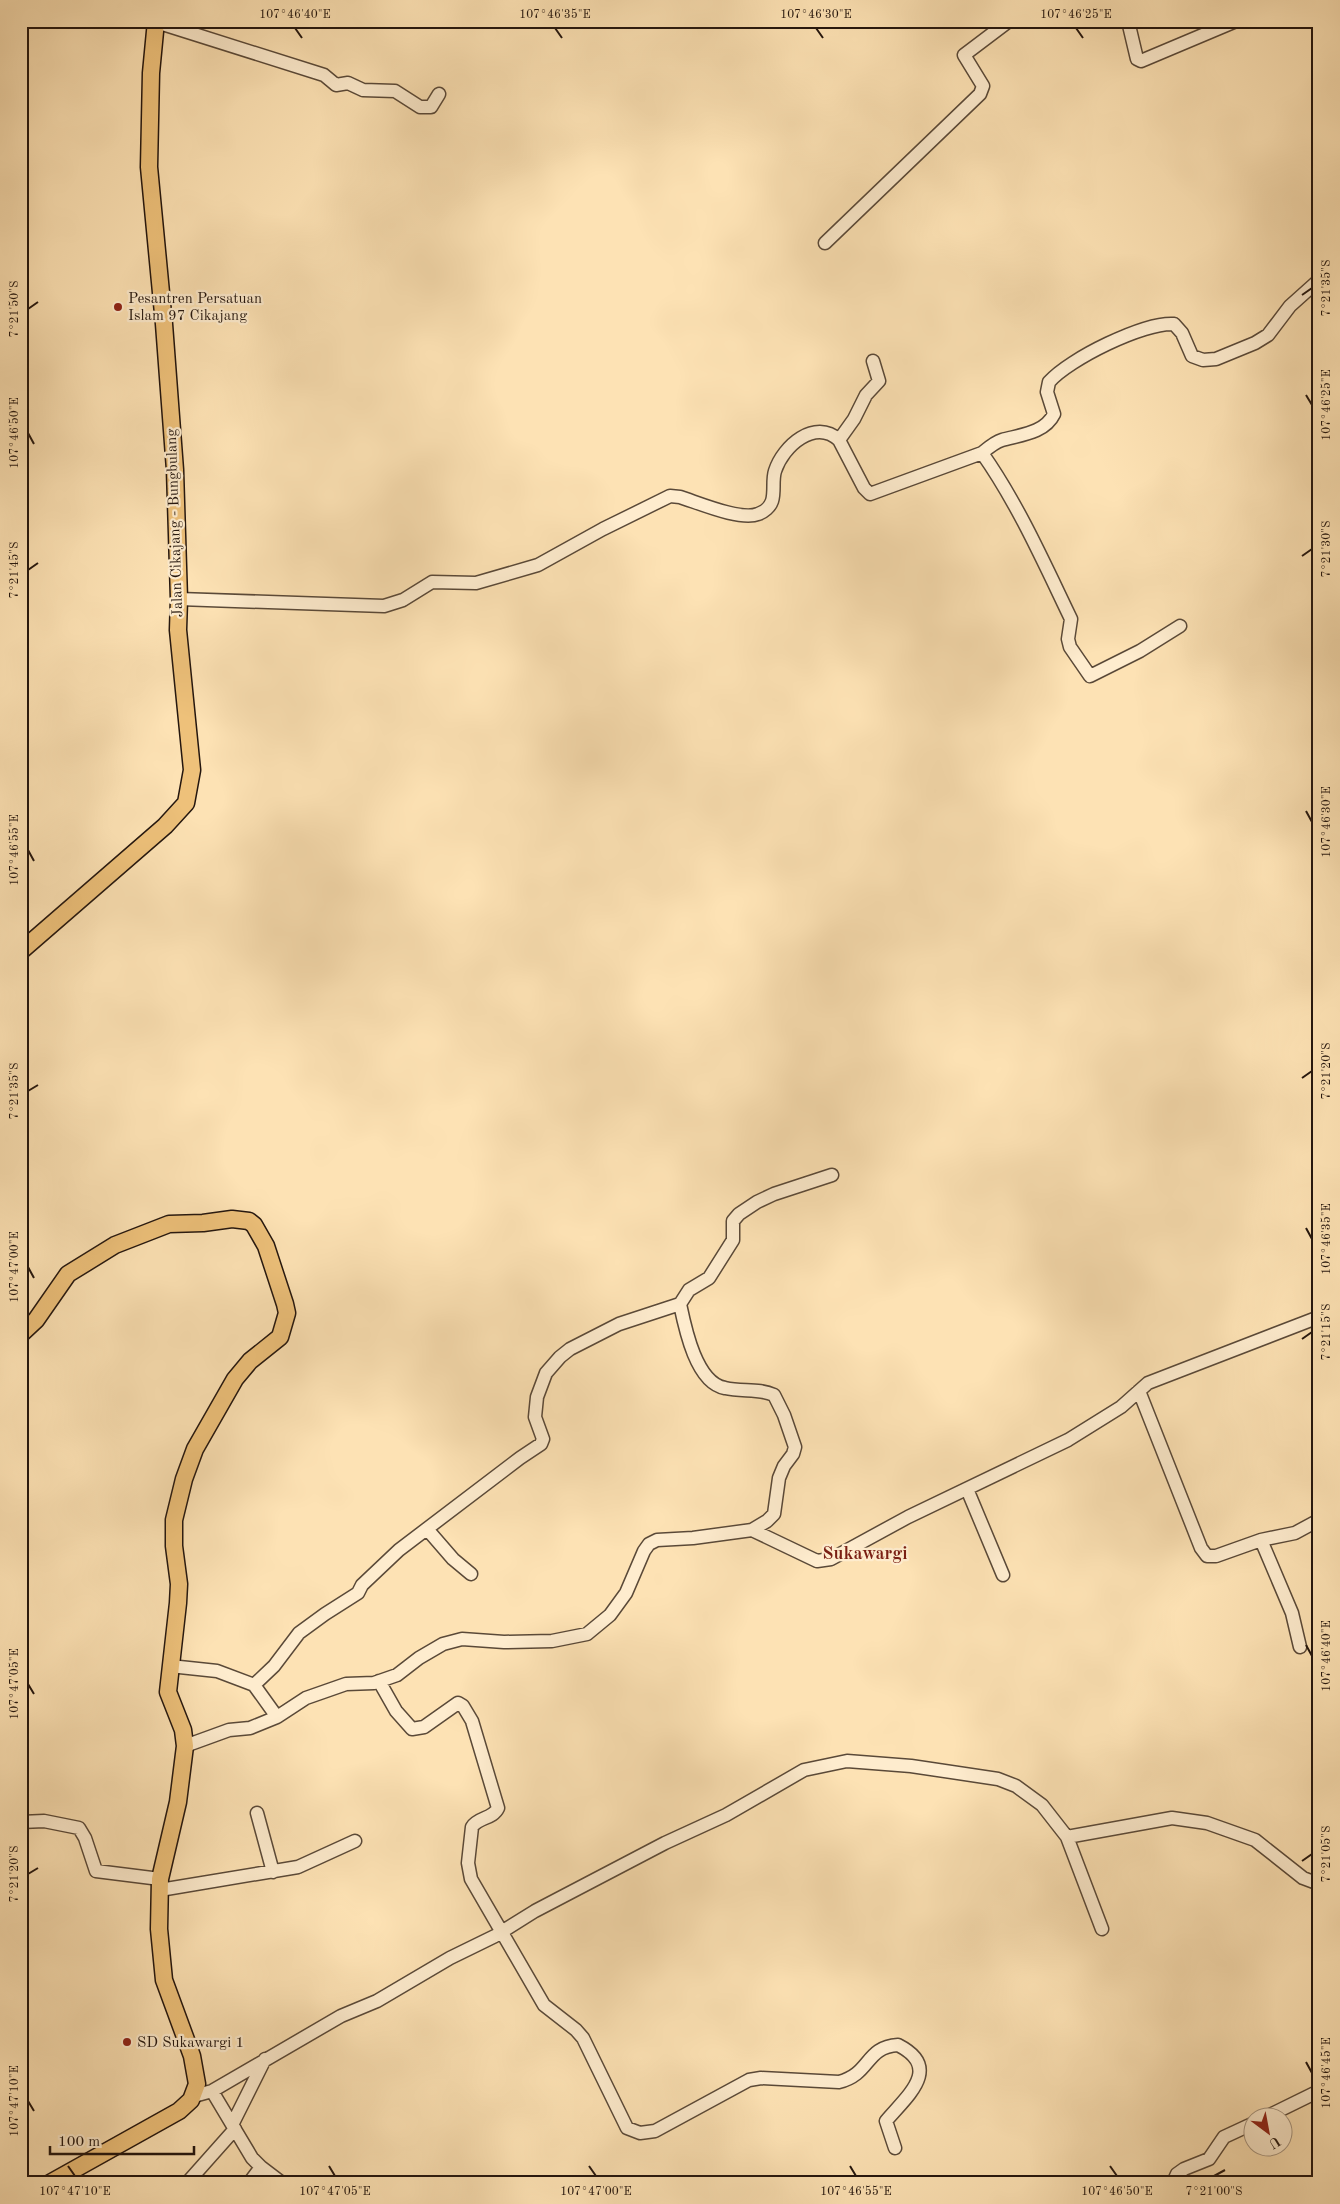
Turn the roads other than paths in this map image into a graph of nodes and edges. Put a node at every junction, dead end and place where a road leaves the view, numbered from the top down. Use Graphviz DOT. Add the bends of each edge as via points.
graph roads {
  1 [pos="155,21"];
  2 [pos="1008,21"];
  3 [pos="1128,21"];
  4 [pos="1236,21"];
  5 [pos="439,94"];
  6 [pos="825,243"];
  7 [pos="1319,280"];
  8 [pos="873,361"];
  9 [pos="839,440"];
  10 [pos="982,453"];
  11 [pos="179,599"];
  12 [pos="1180,626"];
  13 [pos="21,950"];
  14 [pos="832,1175"];
  15 [pos="680,1304"];
  16 [pos="1319,1317"];
  17 [pos="21,1334"];
  18 [pos="1139,1391"];
  19 [pos="967,1489"];
  20 [pos="1319,1520"];
  21 [pos="427,1529"];
  22 [pos="752,1530"];
  23 [pos="1261,1540"];
  24 [pos="471,1574"];
  25 [pos="1003,1575"];
  26 [pos="1300,1647"];
  27 [pos="170,1666"];
  28 [pos="379,1681"];
  29 [pos="254,1685"];
  30 [pos="277,1717"];
  31 [pos="185,1746"];
  32 [pos="257,1813"];
  33 [pos="21,1822"];
  34 [pos="1067,1838"];
  35 [pos="355,1841"];
  36 [pos="273,1872"];
  37 [pos="160,1884"];
  38 [pos="1319,1884"];
  39 [pos="1102,1929"];
  40 [pos="502,1932"];
  41 [pos="265,2059"];
  42 [pos="212,2091"];
  43 [pos="1319,2091"];
  44 [pos="194,2096"];
  45 [pos="1288,2106"];
  46 [pos="234,2126"];
  47 [pos="1242,2129"];
  48 [pos="895,2148"];
  49 [pos="261,2168"];
  50 [pos="50,2183"];
  51 [pos="187,2183"];
  52 [pos="250,2183"];
  53 [pos="282,2183"];
  54 [pos="1173,2183"];
  1 -- 5 [label="street" via="324,75 336,85 348,83 362,90 396,91 420,107 431,107"];
  1 -- 11 [label="main road, Jalan Cikajang - Bungbulang" via="149,167 175,470"];
  2 -- 6 [label="street" via="964,55 983,91"];
  3 -- 4 [label="street" via="1140,61"];
  7 -- 10 [label="street" via="1290,306 1268,335 1216,359 1202,360 1192,356 1174,324 1153,327 1096,349 1048,382 1047,392 1054,414 1047,424 1028,434 1001,440"];
  8 -- 9 [label="street" via="880,381 866,395"];
  9 -- 10 [label="street" via="870,494"];
  9 -- 11 [label="street" via="833,434 820,432 808,434 788,448 774,473 772,502 758,514 743,516 670,496 538,565 476,583 432,582 392,604"];
  10 -- 12 [label="street" via="1019,512 1062,600 1071,619 1070,647 1090,676"];
  11 -- 13 [label="main road, Jalan Cikajang - Bungbulang" via="178,630 192,770 186,804 125,862"];
  14 -- 15 [label="street" via="774,1194 739,1214 733,1221 733,1240 709,1278 688,1290"];
  15 -- 21 [label="street" via="619,1324 560,1357 546,1373 537,1397 535,1417 543,1440 541,1444"];
  15 -- 22 [label="street" via="686,1334 707,1377 714,1385 724,1388 765,1391 774,1396 794,1439 793,1454 779,1478 774,1514"];
  16 -- 18 [label="street" via="1176,1370 1148,1383"];
  17 -- 27 [label="main road" via="36,1320 68,1274 115,1245 169,1224 241,1219 259,1229 287,1313 280,1336 235,1379 195,1449 184,1479 174,1520 179,1584"];
  18 -- 19 [label="street" via="1121,1407 1068,1440"];
  18 -- 23 [label="street" via="1203,1553 1216,1556"];
  19 -- 22 [label="street" via="908,1516 831,1559 817,1561"];
  19 -- 25 [label="street"];
  20 -- 23 [label="street" via="1295,1533"];
  21 -- 24 [label="street" via="452,1560"];
  21 -- 29 [label="street" via="373,1574 358,1593 299,1633 274,1666"];
  22 -- 28 [label="street" via="657,1540 649,1544 626,1593 610,1615 587,1634 552,1642 462,1639 443,1644 397,1675"];
  23 -- 26 [label="street" via="1292,1613"];
  27 -- 29 [label="street" via="217,1671"];
  27 -- 31 [label="main road" via="168,1692 183,1730"];
  28 -- 30 [label="street" via="346,1684 306,1698"];
  28 -- 40 [label="street" via="396,1711 412,1729 424,1727 460,1703 472,1721 498,1808 495,1813 473,1824 468,1871"];
  29 -- 30 [label="street"];
  30 -- 31 [label="street"];
  31 -- 37 [label="main road" via="178,1802"];
  32 -- 36 [label="street"];
  33 -- 37 [label="street" via="44,1821 78,1828 86,1838 96,1871"];
  34 -- 38 [label="street" via="1172,1818 1207,1823 1255,1840 1303,1878"];
  34 -- 39 [label="street"];
  34 -- 40 [label="street" via="1042,1805 1016,1786 998,1779 911,1766 848,1761 804,1770 726,1815 535,1911"];
  35 -- 36 [label="street" via="308,1863"];
  36 -- 37 [label="street"];
  37 -- 44 [label="main road" via="160,1956 164,1980 195,2069 197,2084"];
  40 -- 41 [label="street"];
  40 -- 48 [label="street" via="544,2005 583,2038 623,2123 632,2132 655,2131 750,2080 839,2082 850,2079 860,2074 881,2048 898,2045 914,2056 921,2069 916,2085 886,2121"];
  41 -- 42 [label="street"];
  41 -- 46 [label="street"];
  42 -- 44 [label="street"];
  42 -- 46 [label="street"];
  43 -- 45 [label="street"];
  44 -- 50 [label="main road" via="178,2112"];
  46 -- 49 [label="street"];
  46 -- 51 [label="street"];
  47 -- 54 [label="street" via="1224,2137 1209,2159 1176,2174"];
  49 -- 52 [label="street"];
  49 -- 53 [label="street"];
}
